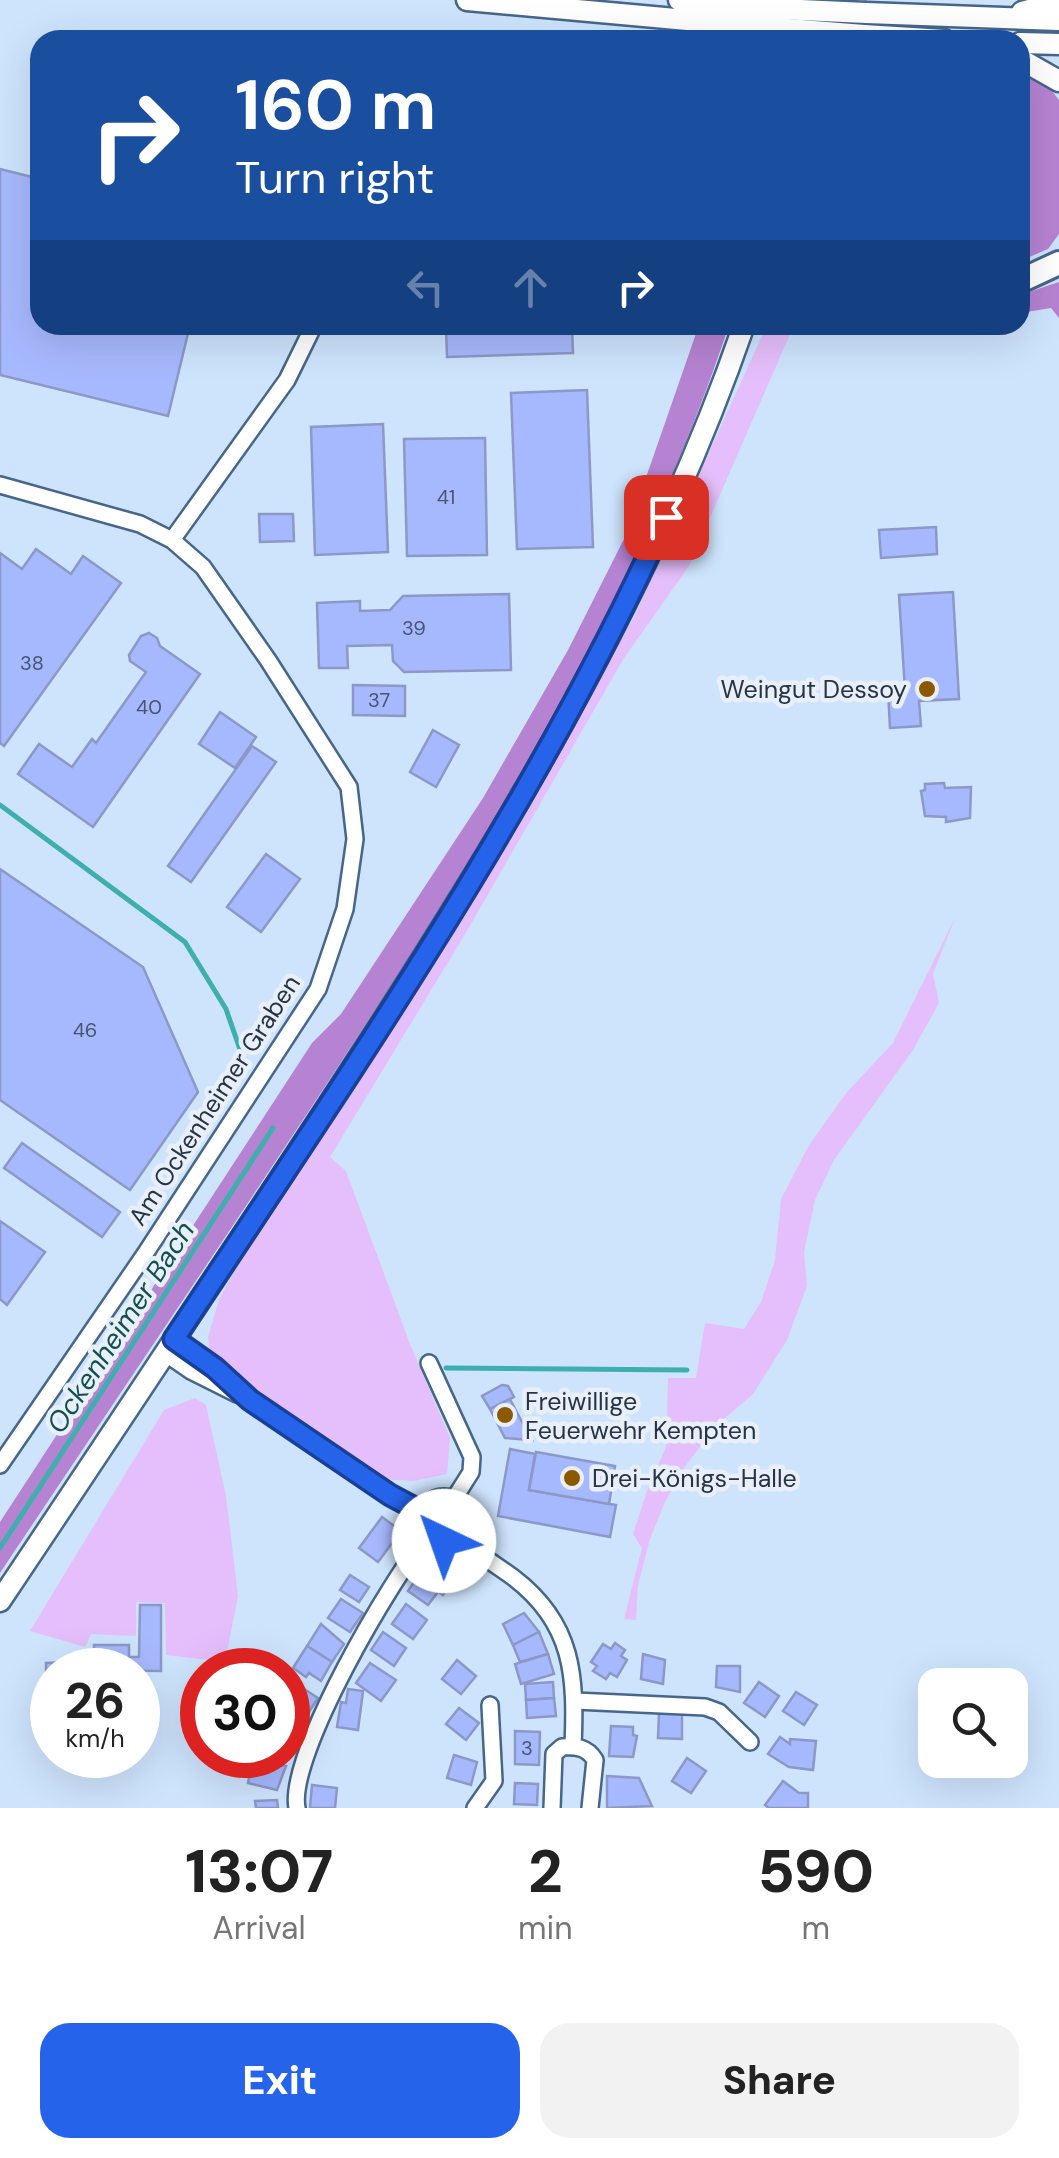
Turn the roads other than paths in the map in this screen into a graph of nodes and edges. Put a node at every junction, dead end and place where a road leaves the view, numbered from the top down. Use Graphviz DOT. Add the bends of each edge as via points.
graph roads {
  1 [pos="467,0"];
  2 [pos="679,0"];
  3 [pos="820,0"];
  4 [pos="1059,2"];
  5 [pos="966,16"];
  6 [pos="777,19"];
  7 [pos="1059,20"];
  8 [pos="865,24"];
  9 [pos="816,30"];
  10 [pos="895,30"];
  11 [pos="1030,43"];
  12 [pos="1059,44"];
  13 [pos="1030,65"];
  14 [pos="1059,81"];
  15 [pos="1059,263"];
  16 [pos="1030,276"];
  17 [pos="309,335"];
  18 [pos="740,335"];
  19 [pos="0,486"];
  20 [pos="172,540"];
  21 [pos="170,1346"];
  22 [pos="430,1363"];
  23 [pos="0,1464"];
  24 [pos="454,1499"];
  25 [pos="422,1512"];
  26 [pos="460,1534"];
  27 [pos="428,1535"];
  28 [pos="0,1601"];
  29 [pos="575,1700"];
  30 [pos="490,1704"];
  31 [pos="750,1742"];
  32 [pos="574,1746"];
  33 [pos="297,1808"];
  34 [pos="475,1808"];
  35 [pos="552,1808"];
  36 [pos="590,1808"];
  1 -- 6 [label="main road"];
  2 -- 6 [label="main road"];
  3 -- 9 [label="main road"];
  4 -- 5 [label="main road"];
  5 -- 7 [label="main road"];
  5 -- 8 [label="main road"];
  6 -- 8 [label="main road, bridge"];
  8 -- 10 [label="main road"];
  11 -- 12 [label="main road"];
  13 -- 14 [label="main road"];
  15 -- 16 [label="main road"];
  17 -- 20 [label="street" via="287,380"];
  18 -- 21 [label="main road" via="652,548 552,742 411,978"];
  19 -- 20 [label="street, Am Ockenheimer Graben" via="140,524"];
  20 -- 23 [label="street, Am Ockenheimer Graben" via="203,567 349,787 355,839 345,909 318,988"];
  21 -- 25 [label="street" via="215,1368 250,1400"];
  21 -- 28 [label="main road"];
  22 -- 24 [label="street" via="472,1457"];
  24 -- 25 [label="street" via="436,1498"];
  24 -- 26 [label="street" via="466,1515"];
  25 -- 27 [label="street"];
  26 -- 27 [label="street" via="444,1541"];
  26 -- 29 [label="street" via="550,1615 571,1662"];
  27 -- 33 [label="street" via="374,1612 338,1682 305,1763"];
  29 -- 31 [label="street" via="705,1707"];
  29 -- 32 [label="street"];
  30 -- 34 [label="street" via="494,1780"];
  32 -- 35 [label="street" via="554,1754"];
  32 -- 36 [label="street" via="594,1760"];
}
